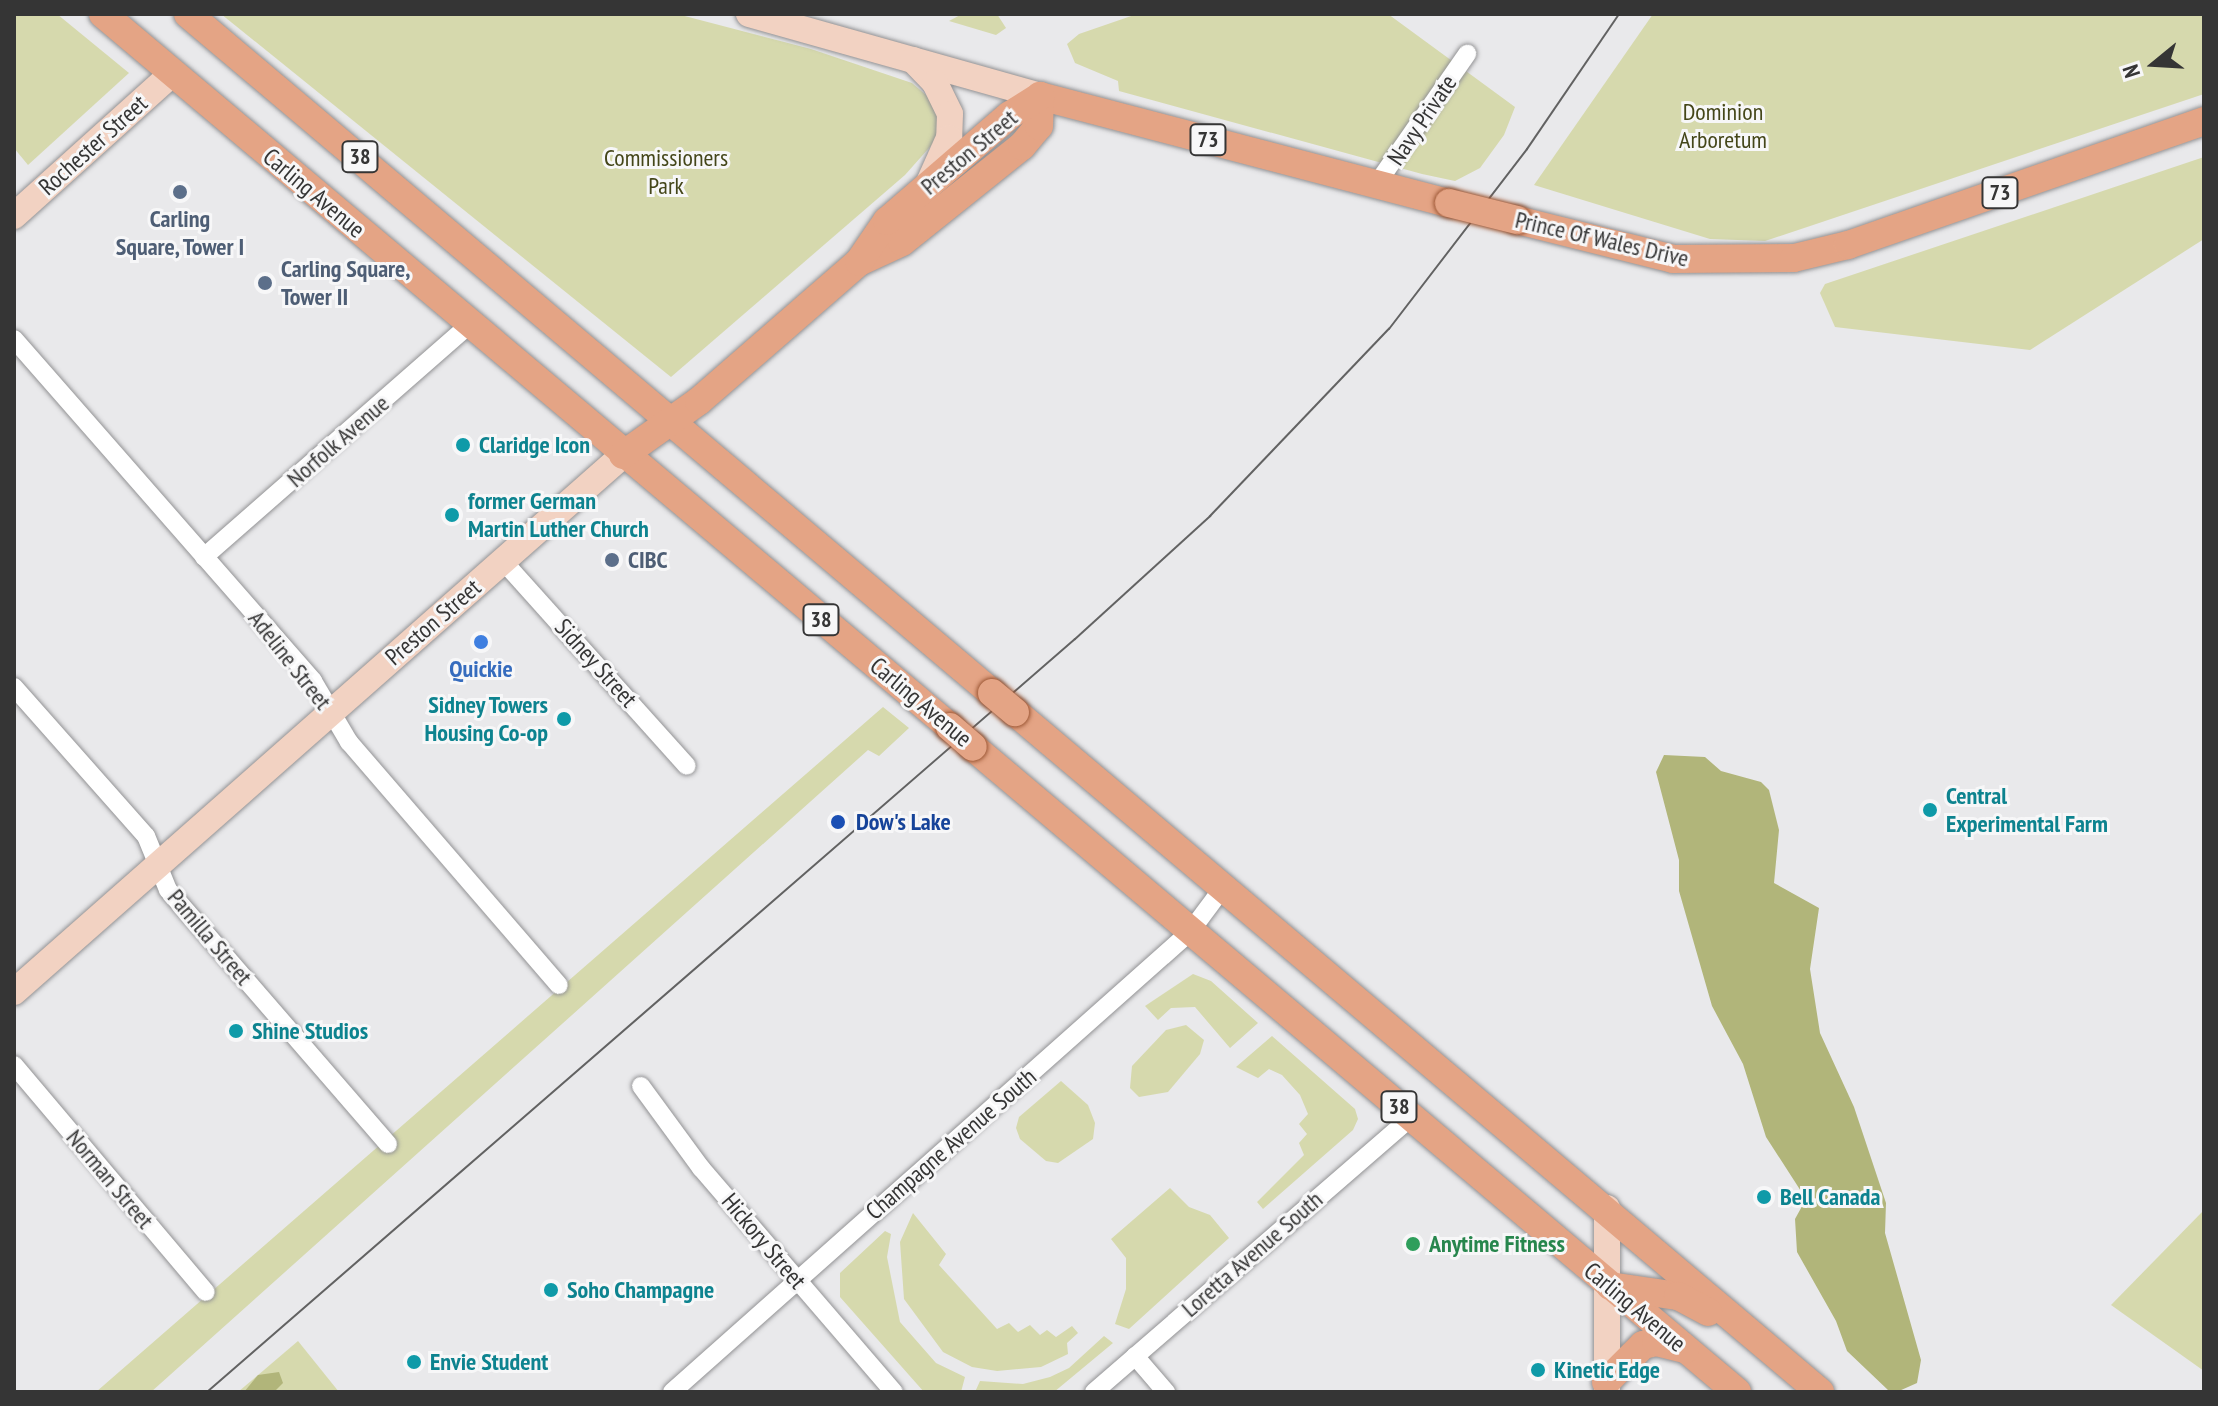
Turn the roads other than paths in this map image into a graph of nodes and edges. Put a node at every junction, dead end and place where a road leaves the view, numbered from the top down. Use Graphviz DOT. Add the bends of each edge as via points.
graph roads {
  1 [pos="103,14"];
  2 [pos="188,14"];
  3 [pos="749,14"];
  4 [pos="1467,54"];
  5 [pos="913,60"];
  6 [pos="173,73"];
  7 [pos="1040,96"];
  8 [pos="2204,121"];
  9 [pos="928,185"];
  10 [pos="1376,185"];
  11 [pos="14,216"];
  12 [pos="859,262"];
  13 [pos="470,324"];
  14 [pos="14,339"];
  15 [pos="676,421"];
  16 [pos="623,455"];
  17 [pos="204,557"];
  18 [pos="503,561"];
  19 [pos="14,687"];
  20 [pos="331,712"];
  21 [pos="687,766"];
  22 [pos="157,865"];
  23 [pos="1222,889"];
  24 [pos="1190,932"];
  25 [pos="559,985"];
  26 [pos="14,992"];
  27 [pos="14,1065"];
  28 [pos="641,1086"];
  29 [pos="1411,1117"];
  30 [pos="388,1144"];
  31 [pos="1607,1208"];
  32 [pos="797,1281"];
  33 [pos="1606,1286"];
  34 [pos="206,1292"];
  35 [pos="1686,1349"];
  36 [pos="1775,1355"];
  37 [pos="1135,1356"];
  38 [pos="1606,1387"];
  39 [pos="672,1392"];
  40 [pos="894,1392"];
  41 [pos="1094,1392"];
  42 [pos="1166,1392"];
  43 [pos="1737,1392"];
  44 [pos="1820,1392"];
  1 -- 6 [label="main road, Carling Avenue / 38"];
  2 -- 15 [label="main road, 38"];
  3 -- 5 [label="main road"];
  4 -- 10 [label="street, Navy Private"];
  5 -- 7 [label="main road"];
  5 -- 9 [label="main road" via="935,83 950,114 949,138"];
  6 -- 11 [label="main road, Rochester Street"];
  6 -- 13 [label="main road, Carling Avenue / 38"];
  7 -- 9 [label="main road, Preston Street"];
  7 -- 10 [label="main road, Prince Of Wales Drive / 73"];
  7 -- 12 [label="main road, Preston Street" via="1039,126 1022,146 902,242"];
  8 -- 10 [label="main road, Prince Of Wales Drive / 73, bridge" via="1848,245 1794,258 1673,259"];
  9 -- 12 [label="main road, Preston Street" via="887,221"];
  12 -- 15 [label="main road, Preston Street"];
  13 -- 16 [label="main road, Carling Avenue / 38"];
  13 -- 17 [label="street, Norfolk Avenue"];
  14 -- 17 [label="street, Adeline Street"];
  15 -- 16 [label="main road, Preston Street"];
  15 -- 23 [label="main road, 38, bridge"];
  16 -- 18 [label="main road, Preston Street"];
  16 -- 24 [label="main road, Carling Avenue / 38, bridge"];
  17 -- 20 [label="street, Adeline Street" via="313,681"];
  18 -- 20 [label="main road, Preston Street"];
  18 -- 21 [label="street, Sidney Street"];
  19 -- 22 [label="street, Pamilla Street" via="146,836"];
  20 -- 22 [label="main road, Preston Street"];
  20 -- 25 [label="street, Adeline Street" via="349,742"];
  22 -- 26 [label="main road, Preston Street"];
  22 -- 30 [label="street, Pamilla Street" via="168,890"];
  23 -- 24 [label="street, Champagne Avenue South"];
  23 -- 31 [label="main road, 38"];
  24 -- 29 [label="main road, Carling Avenue / 38"];
  24 -- 32 [label="street, Champagne Avenue South"];
  27 -- 34 [label="street, Norman Street"];
  28 -- 32 [label="street, Hickory Street" via="701,1168"];
  29 -- 33 [label="main road, Carling Avenue / 38"];
  29 -- 37 [label="street, Loretta Avenue South"];
  31 -- 33 [label="main road"];
  31 -- 36 [label="main road, 38"];
  32 -- 39 [label="street, Champagne Avenue South"];
  32 -- 40 [label="street, Hickory Street"];
  33 -- 35 [label="main road, Carling Avenue / 38"];
  33 -- 36 [label="main road" via="1678,1296"];
  33 -- 38 [label="main road"];
  35 -- 38 [label="main road" via="1656,1342 1643,1345"];
  35 -- 43 [label="main road, Carling Avenue / 38"];
  36 -- 44 [label="main road, 38"];
  37 -- 41 [label="street, Loretta Avenue South"];
  37 -- 42 [label="street"];
}
